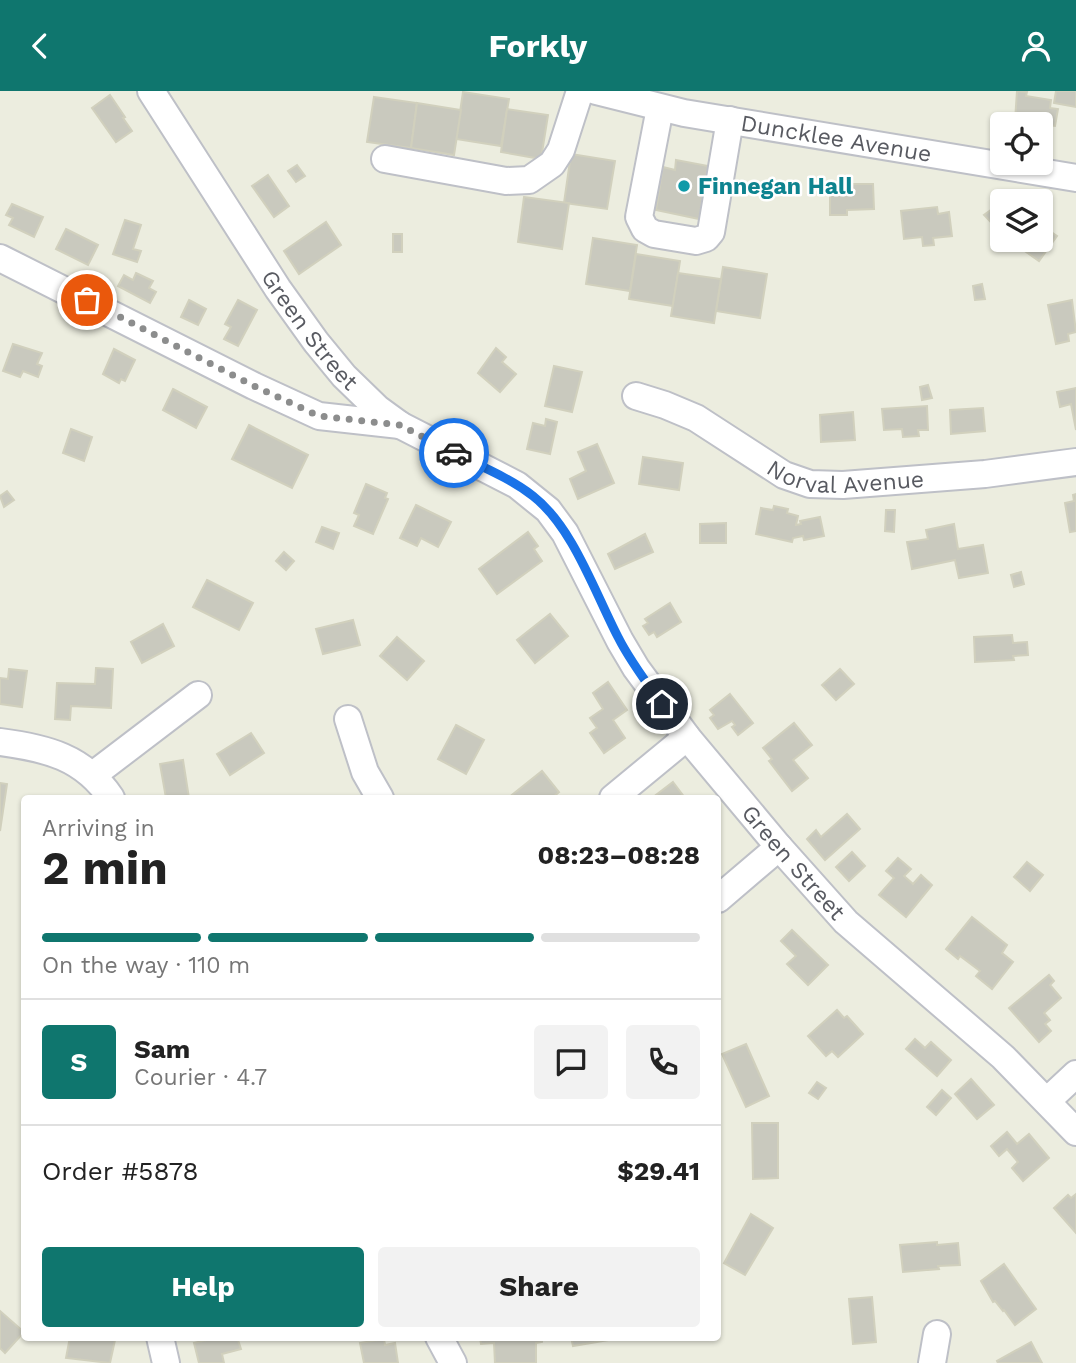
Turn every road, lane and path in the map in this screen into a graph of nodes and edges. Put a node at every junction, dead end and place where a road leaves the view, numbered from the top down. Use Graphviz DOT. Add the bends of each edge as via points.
graph roads {
  1 [pos="151,91"];
  2 [pos="580,91"];
  3 [pos="596,91"];
  4 [pos="660,108"];
  5 [pos="730,121"];
  6 [pos="386,159"];
  7 [pos="1076,178"];
  8 [pos="0,258"];
  9 [pos="636,396"];
  10 [pos="400,425"];
  11 [pos="1076,462"];
  12 [pos="198,695"];
  13 [pos="348,719"];
  14 [pos="687,737"];
  15 [pos="0,743"];
  16 [pos="93,775"];
  17 [pos="109,795"];
  18 [pos="378,795"];
  19 [pos="617,795"];
  20 [pos="779,847"];
  21 [pos="721,896"];
  22 [pos="1076,1074"];
  23 [pos="1047,1101"];
  24 [pos="1076,1132"];
  25 [pos="937,1334"];
  26 [pos="161,1341"];
  27 [pos="441,1341"];
  28 [pos="166,1363"];
  29 [pos="453,1363"];
  30 [pos="932,1363"];
  1 -- 10 [label="street, Green Street" via="316,342 354,387"];
  2 -- 6 [label="street" via="561,150 552,164 528,180 506,181"];
  3 -- 4 [label="street, Duncklee Avenue"];
  4 -- 5 [label="street, Duncklee Avenue"];
  4 -- 5 [label="street" via="639,217 654,234 696,241 711,233"];
  5 -- 7 [label="street, Duncklee Avenue"];
  8 -- 10 [label="street" via="319,416"];
  9 -- 11 [label="street, Norval Avenue" via="696,418 784,475 810,484 972,475"];
  10 -- 14 [label="street, Green Street" via="517,485 548,510 565,533 631,659"];
  12 -- 16 [label="street"];
  13 -- 18 [label="street" via="365,772"];
  14 -- 19 [label="street"];
  14 -- 20 [label="street, Green Street"];
  15 -- 16 [label="street" via="66,758"];
  16 -- 17 [label="street"];
  20 -- 21 [label="street"];
  20 -- 23 [label="street, Green Street" via="846,922 1003,1057"];
  22 -- 23 [label="street"];
  23 -- 24 [label="street, Green Street"];
  25 -- 30 [label="street"];
  26 -- 28 [label="street"];
  27 -- 29 [label="street"];
}
